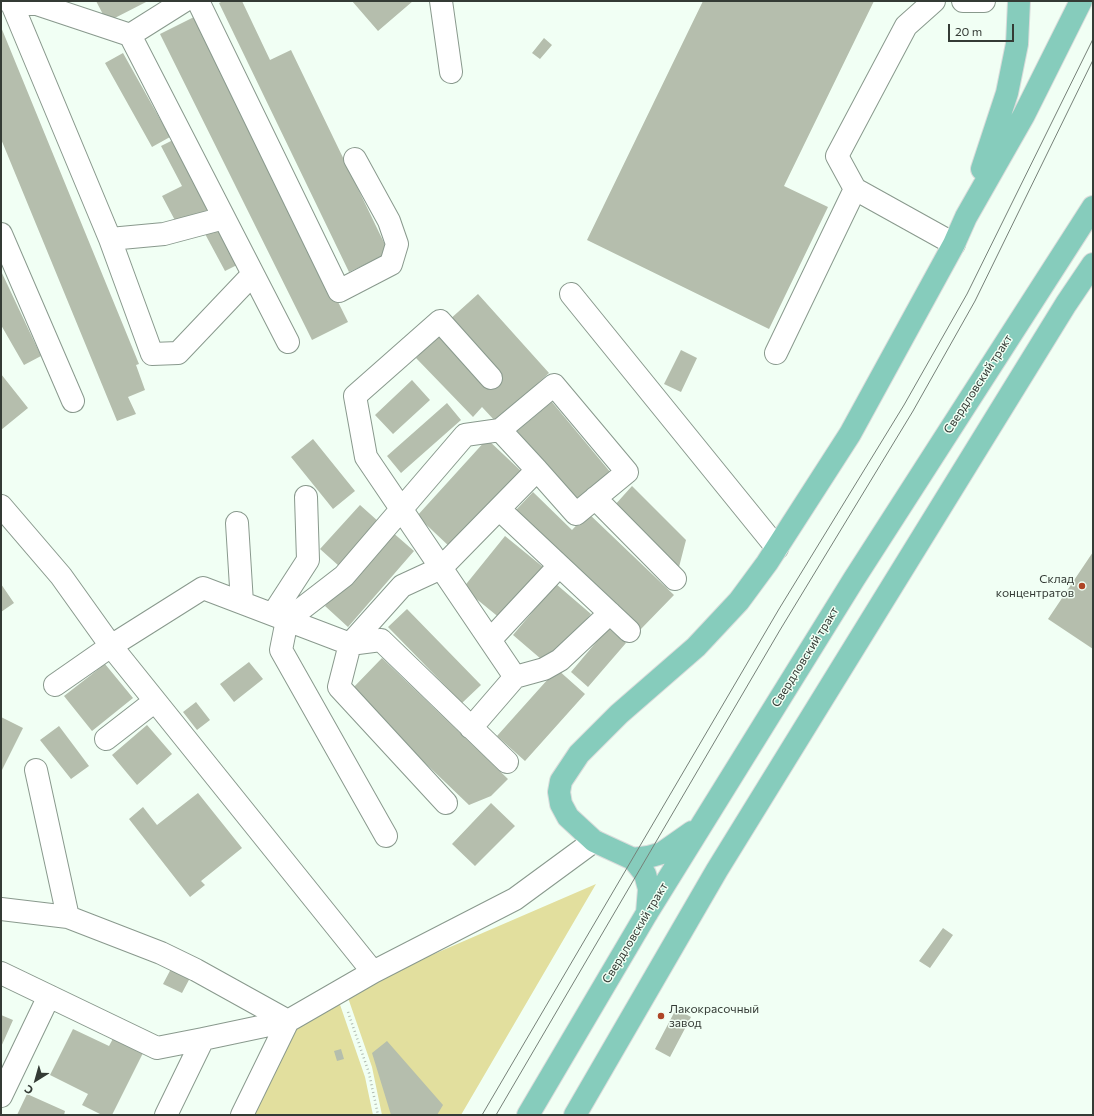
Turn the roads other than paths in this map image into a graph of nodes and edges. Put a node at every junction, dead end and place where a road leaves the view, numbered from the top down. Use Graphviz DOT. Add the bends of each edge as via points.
graph roads {
  1 [pos="184,1"];
  2 [pos="198,1"];
  3 [pos="441,1"];
  4 [pos="934,1"];
  5 [pos="963,1"];
  6 [pos="984,1"];
  7 [pos="1019,1"];
  8 [pos="1081,1"];
  9 [pos="10,3"];
  10 [pos="40,3"];
  11 [pos="130,35"];
  12 [pos="451,72"];
  13 [pos="355,159"];
  14 [pos="855,189"];
  15 [pos="1093,207"];
  16 [pos="966,217"];
  17 [pos="224,218"];
  18 [pos="1,234"];
  19 [pos="110,239"];
  20 [pos="954,244"];
  21 [pos="1093,264"];
  22 [pos="253,274"];
  23 [pos="571,294"];
  24 [pos="288,342"];
  25 [pos="776,353"];
  26 [pos="491,378"];
  27 [pos="73,401"];
  28 [pos="500,430"];
  29 [pos="537,470"];
  30 [pos="306,497"];
  31 [pos="595,498"];
  32 [pos="1,506"];
  33 [pos="401,508"];
  34 [pos="499,509"];
  35 [pos="237,523"];
  36 [pos="777,548"];
  37 [pos="559,566"];
  38 [pos="442,568"];
  39 [pos="675,580"];
  40 [pos="242,602"];
  41 [pos="610,614"];
  42 [pos="280,617"];
  43 [pos="629,631"];
  44 [pos="490,640"];
  45 [pos="350,644"];
  46 [pos="111,646"];
  47 [pos="515,677"];
  48 [pos="55,685"];
  49 [pos="155,701"];
  50 [pos="471,728"];
  51 [pos="106,740"];
  52 [pos="507,762"];
  53 [pos="36,770"];
  54 [pos="446,803"];
  55 [pos="700,827"];
  56 [pos="386,836"];
  57 [pos="594,841"];
  58 [pos="633,859"];
  59 [pos="1,909"];
  60 [pos="647,913"];
  61 [pos="68,918"];
  62 [pos="373,972"];
  63 [pos="1,973"];
  64 [pos="49,996"];
  65 [pos="288,1021"];
  66 [pos="202,1039"];
  67 [pos="1,1096"];
  68 [pos="166,1115"];
  69 [pos="242,1115"];
  70 [pos="528,1115"];
  71 [pos="575,1115"];
  1 -- 11 [label="lane"];
  2 -- 13 [label="lane" via="339,291 391,264 398,244 389,221"];
  3 -- 12 [label="lane"];
  4 -- 14 [label="lane" via="906,26 837,156"];
  5 -- 6 [label="lane"];
  7 -- 16 [label="main road" via="1017,44 1008,93"];
  8 -- 16 [label="main road" via="1024,115"];
  9 -- 10 [label="lane"];
  9 -- 19 [label="lane"];
  10 -- 11 [label="lane"];
  11 -- 17 [label="lane"];
  14 -- 20 [label="lane"];
  14 -- 25 [label="lane"];
  15 -- 55 [label="main road, Свердловский тракт" via="854,579"];
  16 -- 20 [label="main road"];
  17 -- 19 [label="lane" via="164,234"];
  17 -- 22 [label="lane"];
  18 -- 27 [label="lane"];
  19 -- 22 [label="lane" via="152,354 178,353"];
  20 -- 36 [label="main road" via="850,434"];
  21 -- 71 [label="main road" via="717,870"];
  22 -- 24 [label="lane"];
  23 -- 36 [label="lane"];
  26 -- 33 [label="lane" via="440,321 356,396 366,457"];
  28 -- 29 [label="lane"];
  28 -- 31 [label="lane" via="554,385 627,472"];
  28 -- 33 [label="lane" via="465,435"];
  29 -- 31 [label="lane" via="576,514"];
  29 -- 34 [label="lane"];
  30 -- 42 [label="lane" via="308,560"];
  31 -- 39 [label="lane"];
  32 -- 46 [label="lane" via="61,576"];
  33 -- 38 [label="lane"];
  33 -- 42 [label="lane" via="344,576"];
  34 -- 37 [label="lane"];
  34 -- 38 [label="lane"];
  35 -- 40 [label="lane"];
  36 -- 57 [label="main road" via="739,601 696,647 619,714 578,754 568,768 561,781 561,804 568,817"];
  37 -- 41 [label="lane"];
  37 -- 44 [label="lane"];
  38 -- 44 [label="lane"];
  38 -- 45 [label="lane" via="402,586"];
  40 -- 42 [label="lane"];
  40 -- 46 [label="lane" via="203,588"];
  41 -- 43 [label="lane"];
  41 -- 47 [label="lane" via="560,660 544,669"];
  42 -- 45 [label="lane"];
  42 -- 56 [label="lane" via="281,650"];
  44 -- 47 [label="lane"];
  45 -- 50 [label="lane" via="381,640"];
  45 -- 54 [label="lane" via="339,687"];
  46 -- 48 [label="lane"];
  46 -- 49 [label="lane"];
  47 -- 50 [label="lane"];
  49 -- 51 [label="lane"];
  49 -- 62 [label="lane"];
  50 -- 52 [label="lane"];
  53 -- 61 [label="lane"];
  55 -- 58 [label="main road" via="662,853"];
  55 -- 60 [label="main road, Свердловский тракт"];
  57 -- 58 [label="main road"];
  57 -- 62 [label="lane" via="515,899"];
  58 -- 60 [label="main road" via="645,874 647,881"];
  59 -- 61 [label="lane"];
  60 -- 70 [label="main road, Свердловский тракт"];
  61 -- 65 [label="lane" via="161,952"];
  62 -- 65 [label="lane"];
  63 -- 64 [label="lane"];
  64 -- 66 [label="lane" via="157,1048"];
  64 -- 67 [label="lane"];
  65 -- 66 [label="lane"];
  65 -- 69 [label="lane"];
  66 -- 68 [label="lane"];
}
